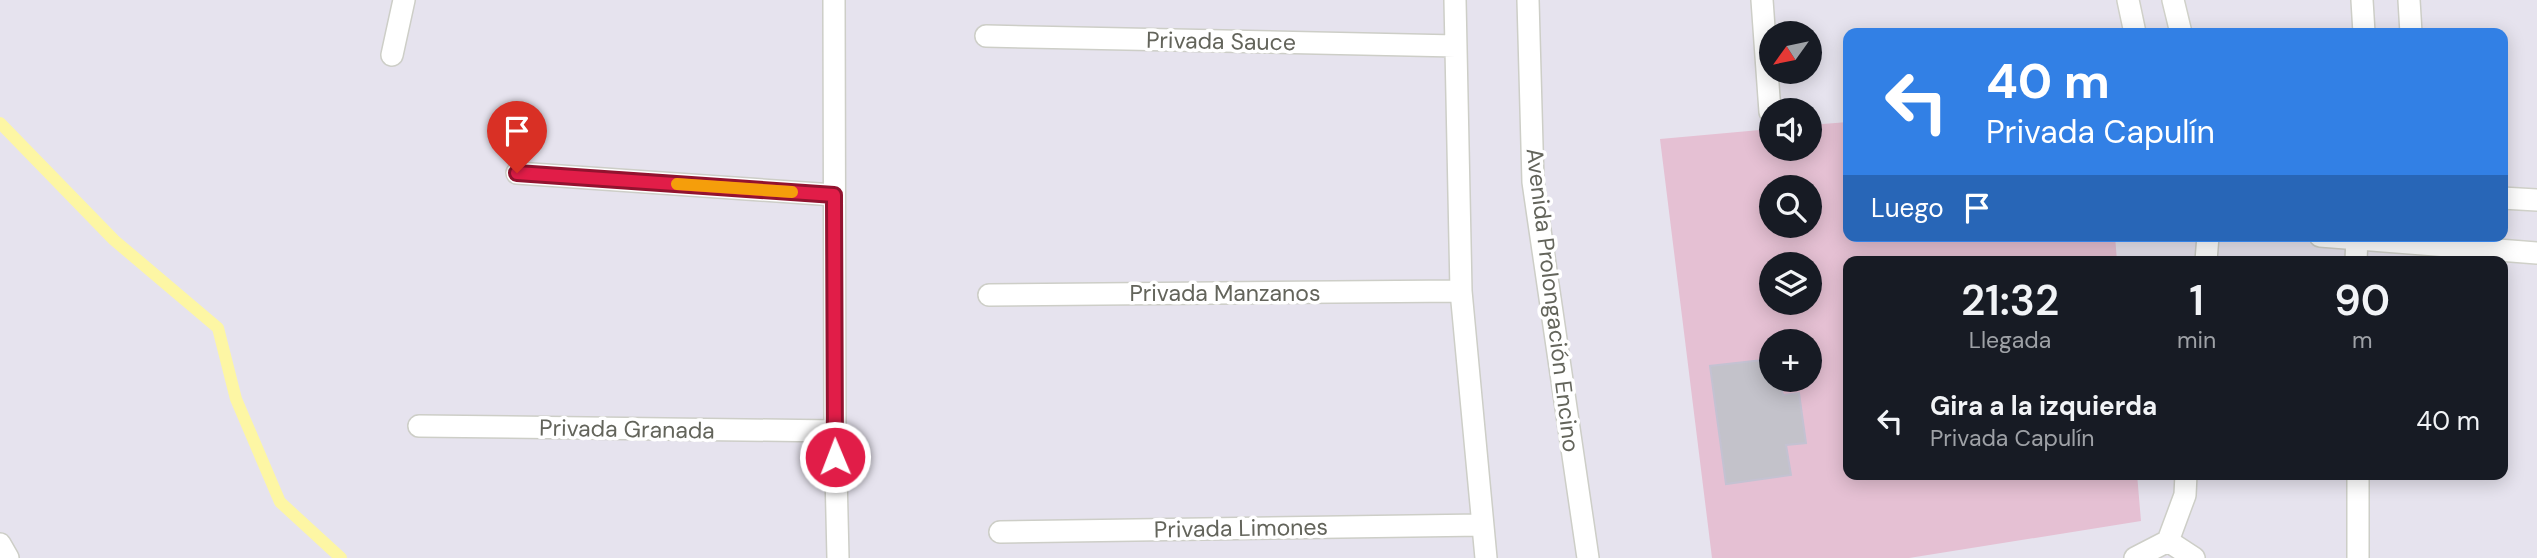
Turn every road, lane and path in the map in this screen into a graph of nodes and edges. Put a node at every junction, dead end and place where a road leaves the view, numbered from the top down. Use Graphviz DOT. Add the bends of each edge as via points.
graph roads {
  1 [pos="404,0"];
  2 [pos="834,0"];
  3 [pos="1455,0"];
  4 [pos="1528,0"];
  5 [pos="1762,0"];
  6 [pos="2128,0"];
  7 [pos="2173,0"];
  8 [pos="2362,0"];
  9 [pos="2409,0"];
  10 [pos="2134,28"];
  11 [pos="2180,28"];
  12 [pos="2364,28"];
  13 [pos="2411,28"];
  14 [pos="986,36"];
  15 [pos="1456,46"];
  16 [pos="391,55"];
  17 [pos="1769,98"];
  18 [pos="517,173"];
  19 [pos="834,195"];
  20 [pos="2508,198"];
  21 [pos="2537,200"];
  22 [pos="2410,242"];
  23 [pos="2432,242"];
  24 [pos="2357,246"];
  25 [pos="2537,253"];
  26 [pos="1461,292"];
  27 [pos="989,295"];
  28 [pos="419,426"];
  29 [pos="835,431"];
  30 [pos="2186,480"];
  31 [pos="2358,480"];
  32 [pos="1482,525"];
  33 [pos="1000,531"];
  34 [pos="2168,541"];
  35 [pos="0,544"];
  36 [pos="8,558"];
  37 [pos="838,558"];
  38 [pos="1486,558"];
  39 [pos="1588,558"];
  40 [pos="2136,558"];
  41 [pos="2194,558"];
  42 [pos="2358,558"];
  1 -- 16 [label="street"];
  2 -- 19 [label="street"];
  3 -- 15 [label="street"];
  4 -- 39 [label="street, Avenida Prolongación Encino" via="1533,182"];
  5 -- 17 [label="street"];
  6 -- 10 [label="street"];
  7 -- 11 [label="street"];
  8 -- 12 [label="street"];
  9 -- 13 [label="street"];
  14 -- 15 [label="street, Privada Sauce"];
  15 -- 26 [label="street"];
  18 -- 19 [label="street"];
  19 -- 29 [label="street"];
  20 -- 21 [label="street"];
  22 -- 24 [label="street"];
  23 -- 25 [label="street"];
  26 -- 27 [label="street, Privada Manzanos"];
  26 -- 32 [label="street"];
  28 -- 29 [label="street, Privada Granada"];
  29 -- 37 [label="street"];
  30 -- 34 [label="street"];
  31 -- 42 [label="street"];
  32 -- 33 [label="street, Privada Limones"];
  32 -- 38 [label="street"];
  34 -- 40 [label="street"];
  34 -- 41 [label="street"];
  35 -- 36 [label="street"];
}
